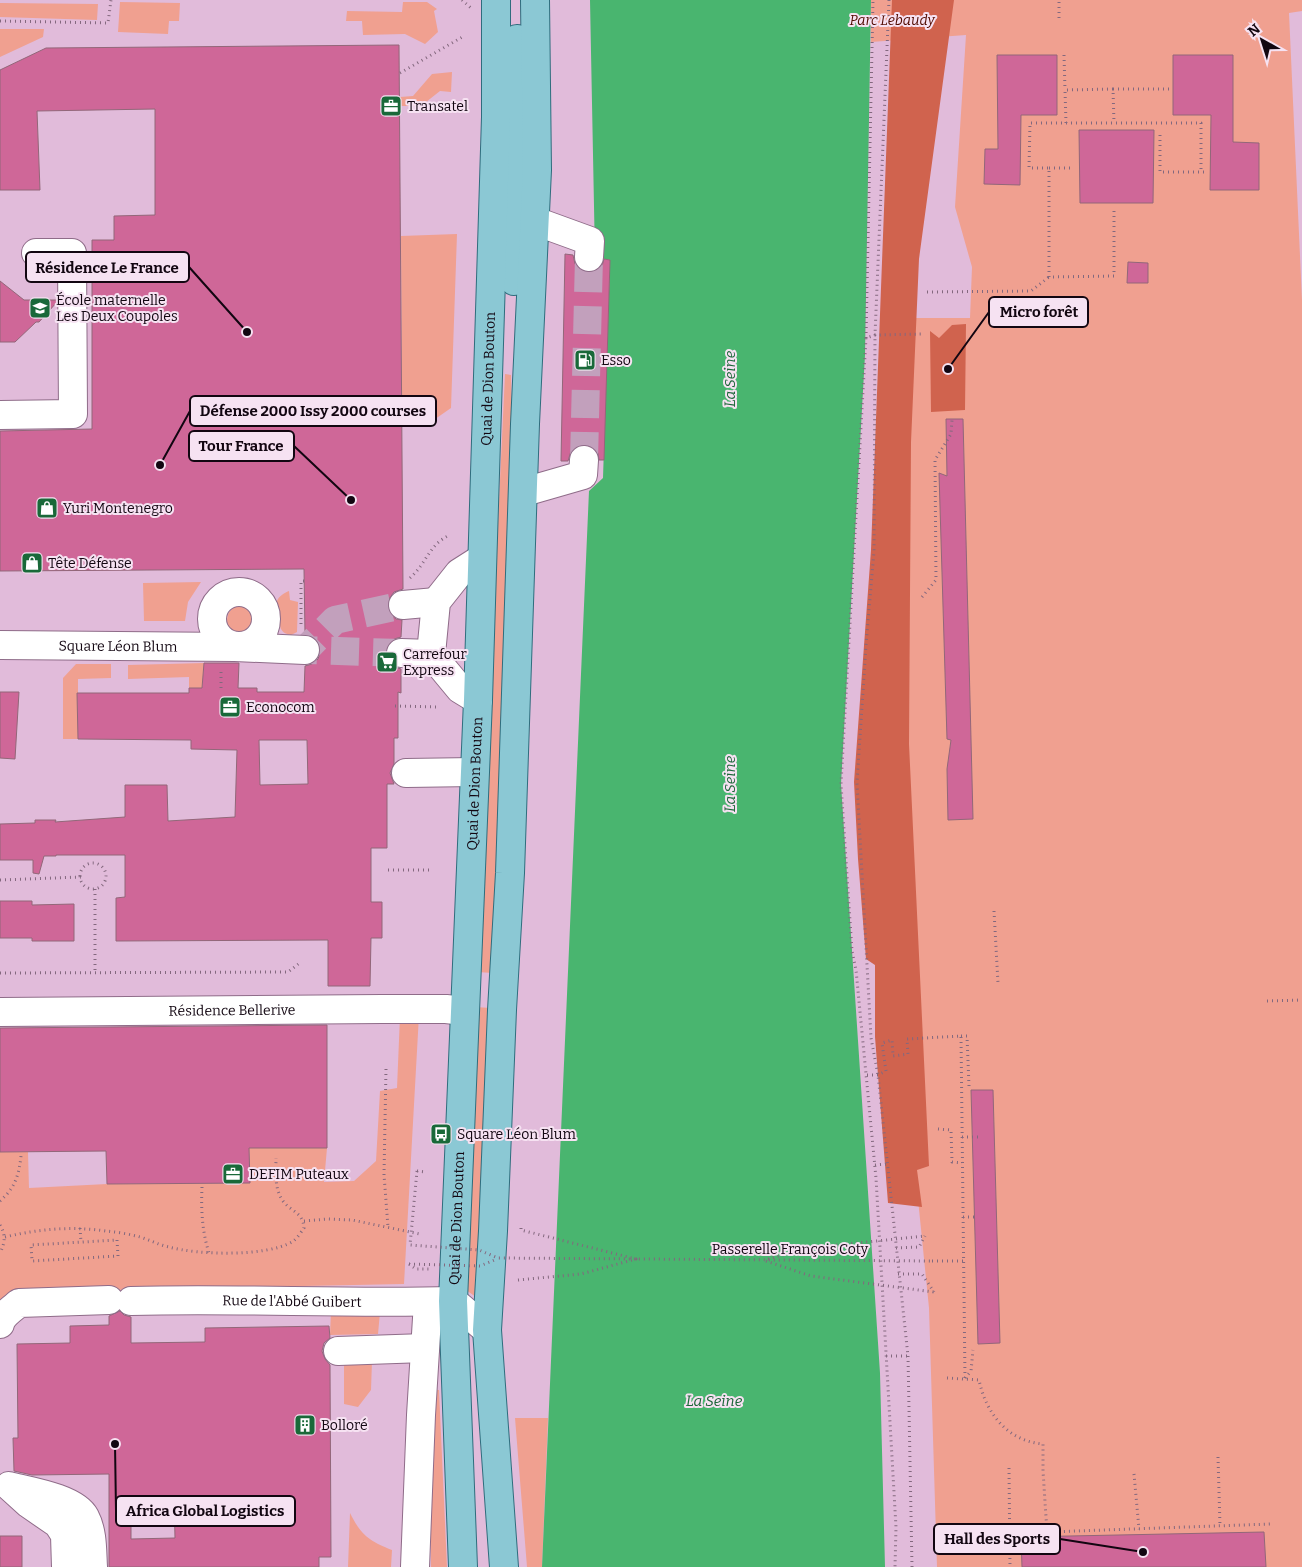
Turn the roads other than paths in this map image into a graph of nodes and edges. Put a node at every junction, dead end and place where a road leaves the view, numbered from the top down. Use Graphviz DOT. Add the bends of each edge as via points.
graph roads {
  1 [pos="535,0"];
  2 [pos="497,3"];
  3 [pos="535,222"];
  4 [pos="36,253"];
  5 [pos="589,257"];
  6 [pos="0,414"];
  7 [pos="525,424"];
  8 [pos="584,460"];
  9 [pos="524,492"];
  10 [pos="481,559"];
  11 [pos="406,592"];
  12 [pos="436,602"];
  13 [pos="0,644"];
  14 [pos="303,650"];
  15 [pos="401,653"];
  16 [pos="431,654"];
  17 [pos="478,700"];
  18 [pos="474,772"];
  19 [pos="406,773"];
  20 [pos="464,1011"];
  21 [pos="0,1012"];
  22 [pos="441,1302"];
  23 [pos="0,1324"];
  24 [pos="487,1330"];
  25 [pos="425,1348"];
  26 [pos="338,1351"];
  27 [pos="5,1479"];
  28 [pos="66,1567"];
  29 [pos="93,1567"];
  30 [pos="415,1567"];
  31 [pos="463,1567"];
  32 [pos="504,1567"];
  1 -- 3 [label="main road, Quai de Dion Bouton"];
  2 -- 7 [label="main road, Quai de Dion Bouton" via="514,339"];
  2 -- 10 [label="main road, Quai de Dion Bouton"];
  3 -- 5 [label="street" via="590,241"];
  3 -- 7 [label="main road, Quai de Dion Bouton"];
  4 -- 6 [label="street" via="72,254 73,414"];
  7 -- 9 [label="main road, Quai de Dion Bouton"];
  8 -- 9 [label="street" via="583,475"];
  9 -- 24 [label="main road, Quai de Dion Bouton" via="510,872"];
  10 -- 12 [label="street" via="459,572"];
  10 -- 17 [label="main road, Quai de Dion Bouton"];
  11 -- 12 [label="street"];
  12 -- 16 [label="street"];
  13 -- 14 [label="street, Square Léon Blum"];
  15 -- 16 [label="street"];
  16 -- 17 [label="street" via="460,688"];
  17 -- 18 [label="main road, Quai de Dion Bouton"];
  18 -- 19 [label="street"];
  18 -- 20 [label="main road, Quai de Dion Bouton"];
  20 -- 21 [label="street, Résidence Bellerive"];
  20 -- 22 [label="main road, Quai de Dion Bouton" via="460,1149"];
  22 -- 23 [label="street, Rue de l'Abbé Guibert" via="203,1299 19,1303"];
  22 -- 24 [label="street"];
  22 -- 25 [label="street"];
  22 -- 31 [label="main road, Quai de Dion Bouton" via="453,1339"];
  24 -- 32 [label="main road, Quai de Dion Bouton"];
  25 -- 26 [label="street"];
  25 -- 30 [label="street"];
  27 -- 28 [label="street" via="29,1504 58,1524 64,1535"];
  27 -- 29 [label="street" via="69,1503 84,1516 92,1541"];
}
